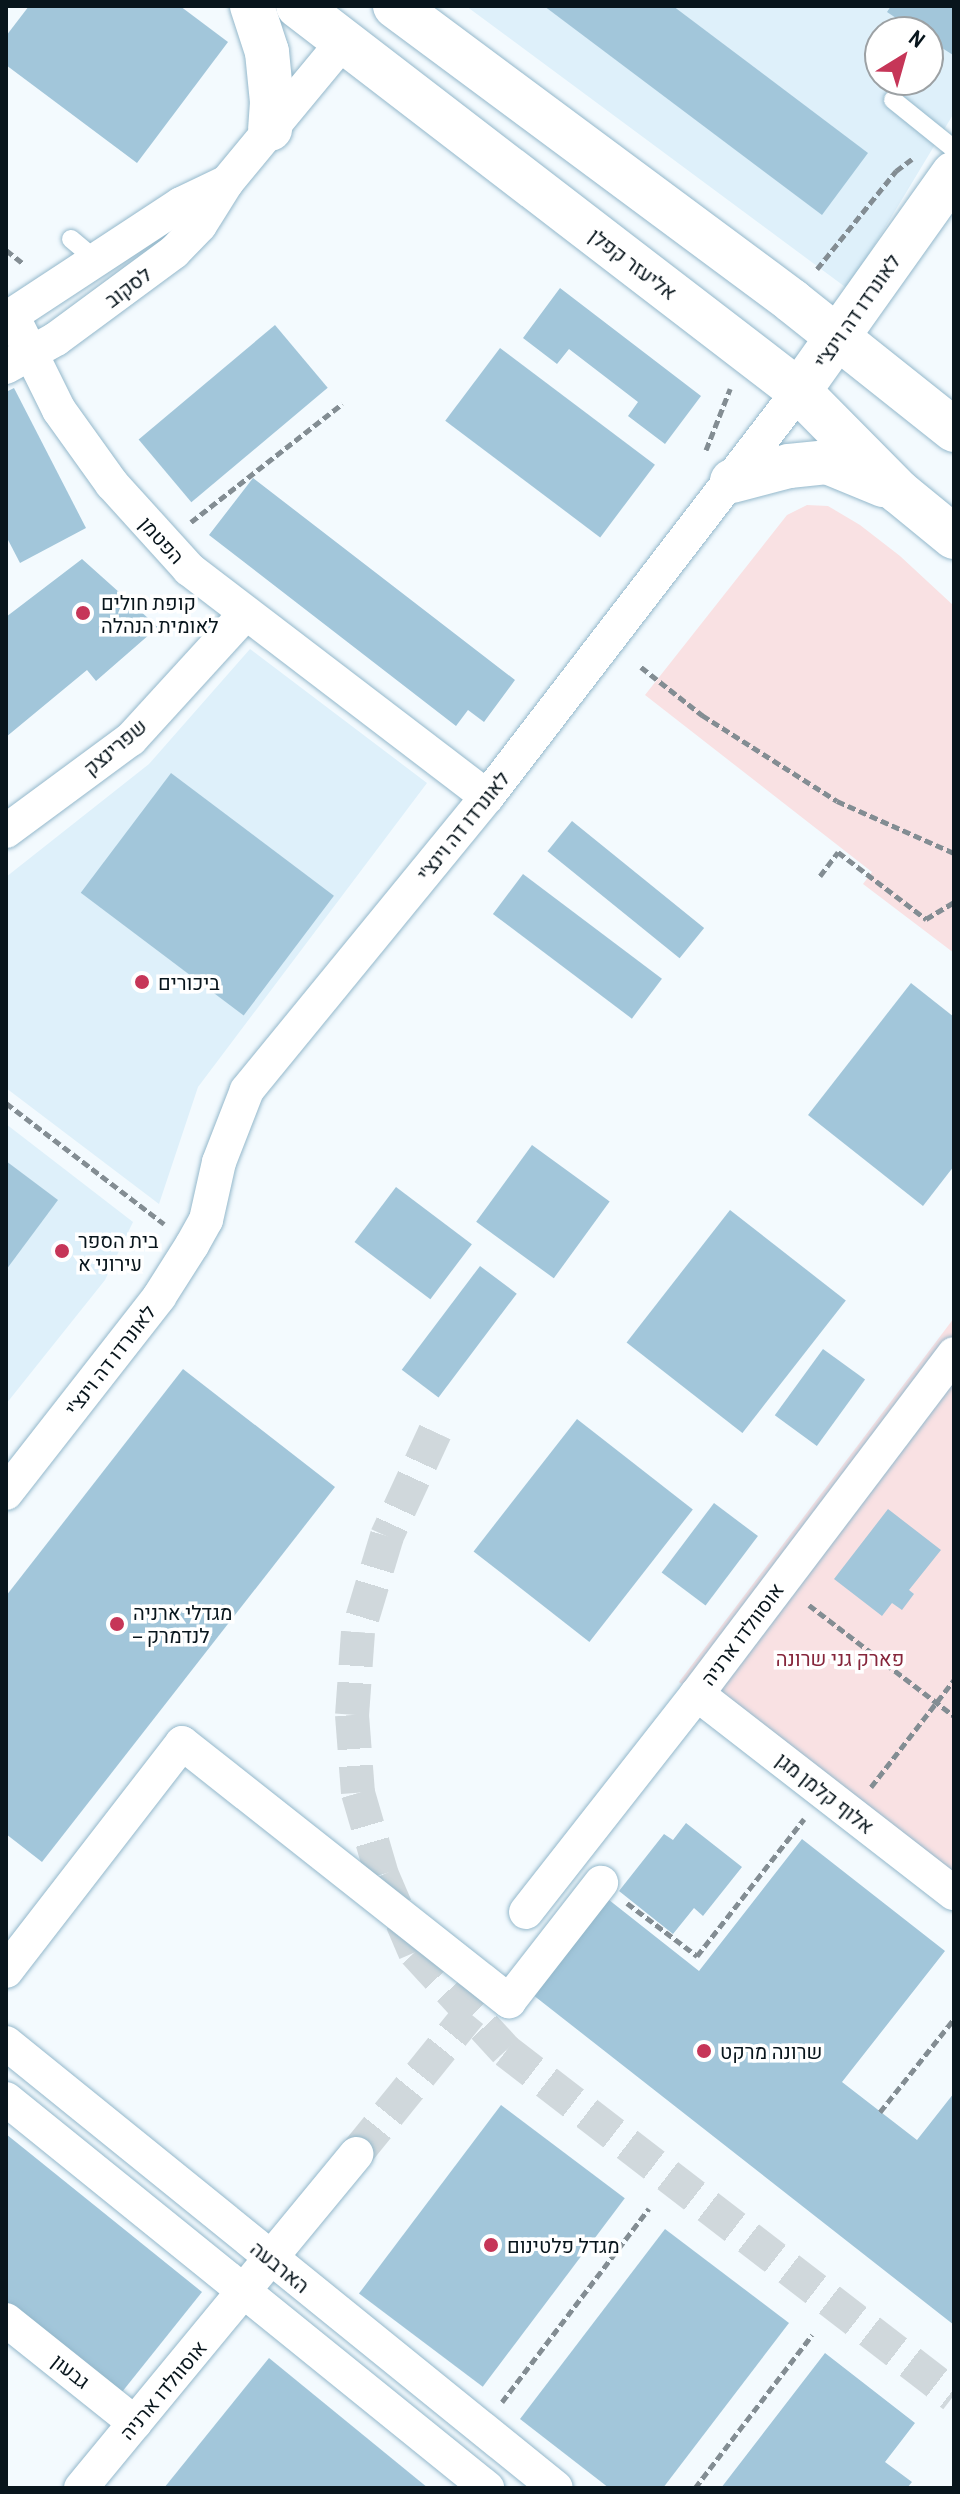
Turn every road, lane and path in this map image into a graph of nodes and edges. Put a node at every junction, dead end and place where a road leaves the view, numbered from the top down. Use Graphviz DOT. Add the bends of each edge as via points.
graph roads {
  1 [pos="252,6"];
  2 [pos="298,6"];
  3 [pos="370,6"];
  4 [pos="395,6"];
  5 [pos="343,42"];
  6 [pos="893,100"];
  7 [pos="270,129"];
  8 [pos="954,149"];
  9 [pos="896,171"];
  10 [pos="954,173"];
  11 [pos="227,182"];
  12 [pos="792,301"];
  13 [pos="9,317"];
  14 [pos="839,338"];
  15 [pos="19,361"];
  16 [pos="799,391"];
  17 [pos="342,404"];
  18 [pos="954,430"];
  19 [pos="732,481"];
  20 [pos="899,492"];
  21 [pos="954,537"];
  22 [pos="164,542"];
  23 [pos="245,614"];
  24 [pos="641,667"];
  25 [pos="487,797"];
  26 [pos="6,831"];
  27 [pos="954,853"];
  28 [pos="820,876"];
  29 [pos="954,902"];
  30 [pos="6,1103"];
  31 [pos="192,1245"];
  32 [pos="954,1354"];
  33 [pos="6,1493"];
  34 [pos="781,1583"];
  35 [pos="954,1680"];
  36 [pos="697,1694"];
  37 [pos="937,1703"];
  38 [pos="954,1716"];
  39 [pos="838,1803"];
  40 [pos="601,1883"];
  41 [pos="954,1893"];
  42 [pos="526,1912"];
  43 [pos="6,1971"];
  44 [pos="954,2019"];
  45 [pos="6,2043"];
  46 [pos="6,2099"];
  47 [pos="880,2112"];
  48 [pos="356,2154"];
  49 [pos="649,2208"];
  50 [pos="271,2259"];
  51 [pos="244,2292"];
  52 [pos="6,2320"];
  53 [pos="812,2335"];
  54 [pos="517,2381"];
  55 [pos="135,2423"];
  56 [pos="81,2488"];
  57 [pos="487,2488"];
  58 [pos="556,2488"];
  59 [pos="695,2488"];
  1 -- 7 [label="main road" via="267,52"];
  2 -- 5 [label="main road, אליעזר קפלן"];
  3 -- 5 [label="main road"];
  4 -- 12 [label="main road"];
  5 -- 7 [label="street, לסקוב"];
  5 -- 16 [label="main road, אליעזר קפלן"];
  6 -- 8 [label="lane"];
  7 -- 11 [label="street, לסקוב"];
  9 -- 12 [label="path"];
  10 -- 14 [label="main road, לאונרדו דה וינצ'י"];
  11 -- 13 [label="street, לסקוב" via="83,249"];
  11 -- 15 [label="street, לסקוב" via="200,225 174,252"];
  12 -- 14 [label="main road"];
  13 -- 15 [label="street, הפטמן"];
  14 -- 16 [label="main road, לאונרדו דה וינצ'י"];
  14 -- 18 [label="main road"];
  15 -- 22 [label="street, הפטמן" via="112,484"];
  16 -- 19 [label="street, לאונרדו דה וינצ'י"];
  16 -- 20 [label="main road, אליעזר קפלן"];
  17 -- 22 [label="path"];
  19 -- 20 [label="main road" via="827,462"];
  19 -- 25 [label="street, לאונרדו דה וינצ'י"];
  20 -- 21 [label="main road, אליעזר קפלן"];
  22 -- 23 [label="street, הפטמן"];
  23 -- 25 [label="street, הפטמן"];
  23 -- 26 [label="street, שפרינצק" via="131,739"];
  24 -- 27 [label="path" via="702,715 837,801"];
  25 -- 31 [label="street, לאונרדו דה וינצ'י" via="247,1090 219,1162 206,1220"];
  28 -- 29 [label="path" via="838,852 926,919"];
  30 -- 31 [label="path"];
  31 -- 33 [label="street, לאונרדו דה וינצ'י" via="159,1297"];
  32 -- 34 [label="street, אוסוולדו ארניה"];
  34 -- 36 [label="street, אוסוולדו ארניה"];
  34 -- 37 [label="path"];
  35 -- 37 [label="path"];
  36 -- 39 [label="street, אלוף קלמן מגן"];
  36 -- 42 [label="street, אוסוולדו ארניה"];
  37 -- 38 [label="path"];
  37 -- 39 [label="path"];
  39 -- 40 [label="path" via="697,1956"];
  39 -- 41 [label="street, אלוף קלמן מגן"];
  40 -- 43 [label="street" via="509,2001 182,1743"];
  44 -- 47 [label="path"];
  45 -- 50 [label="street, הארבעה"];
  46 -- 51 [label="street"];
  48 -- 50 [label="street, אוסוולדו ארניה"];
  49 -- 54 [label="path"];
  50 -- 51 [label="street, אוסוולדו ארניה"];
  50 -- 58 [label="street, הארבעה"];
  51 -- 55 [label="street, אוסוולדו ארניה"];
  51 -- 57 [label="street"];
  52 -- 55 [label="street, גבעון"];
  53 -- 59 [label="path"];
  55 -- 56 [label="street, אוסוולדו ארניה"];
}
